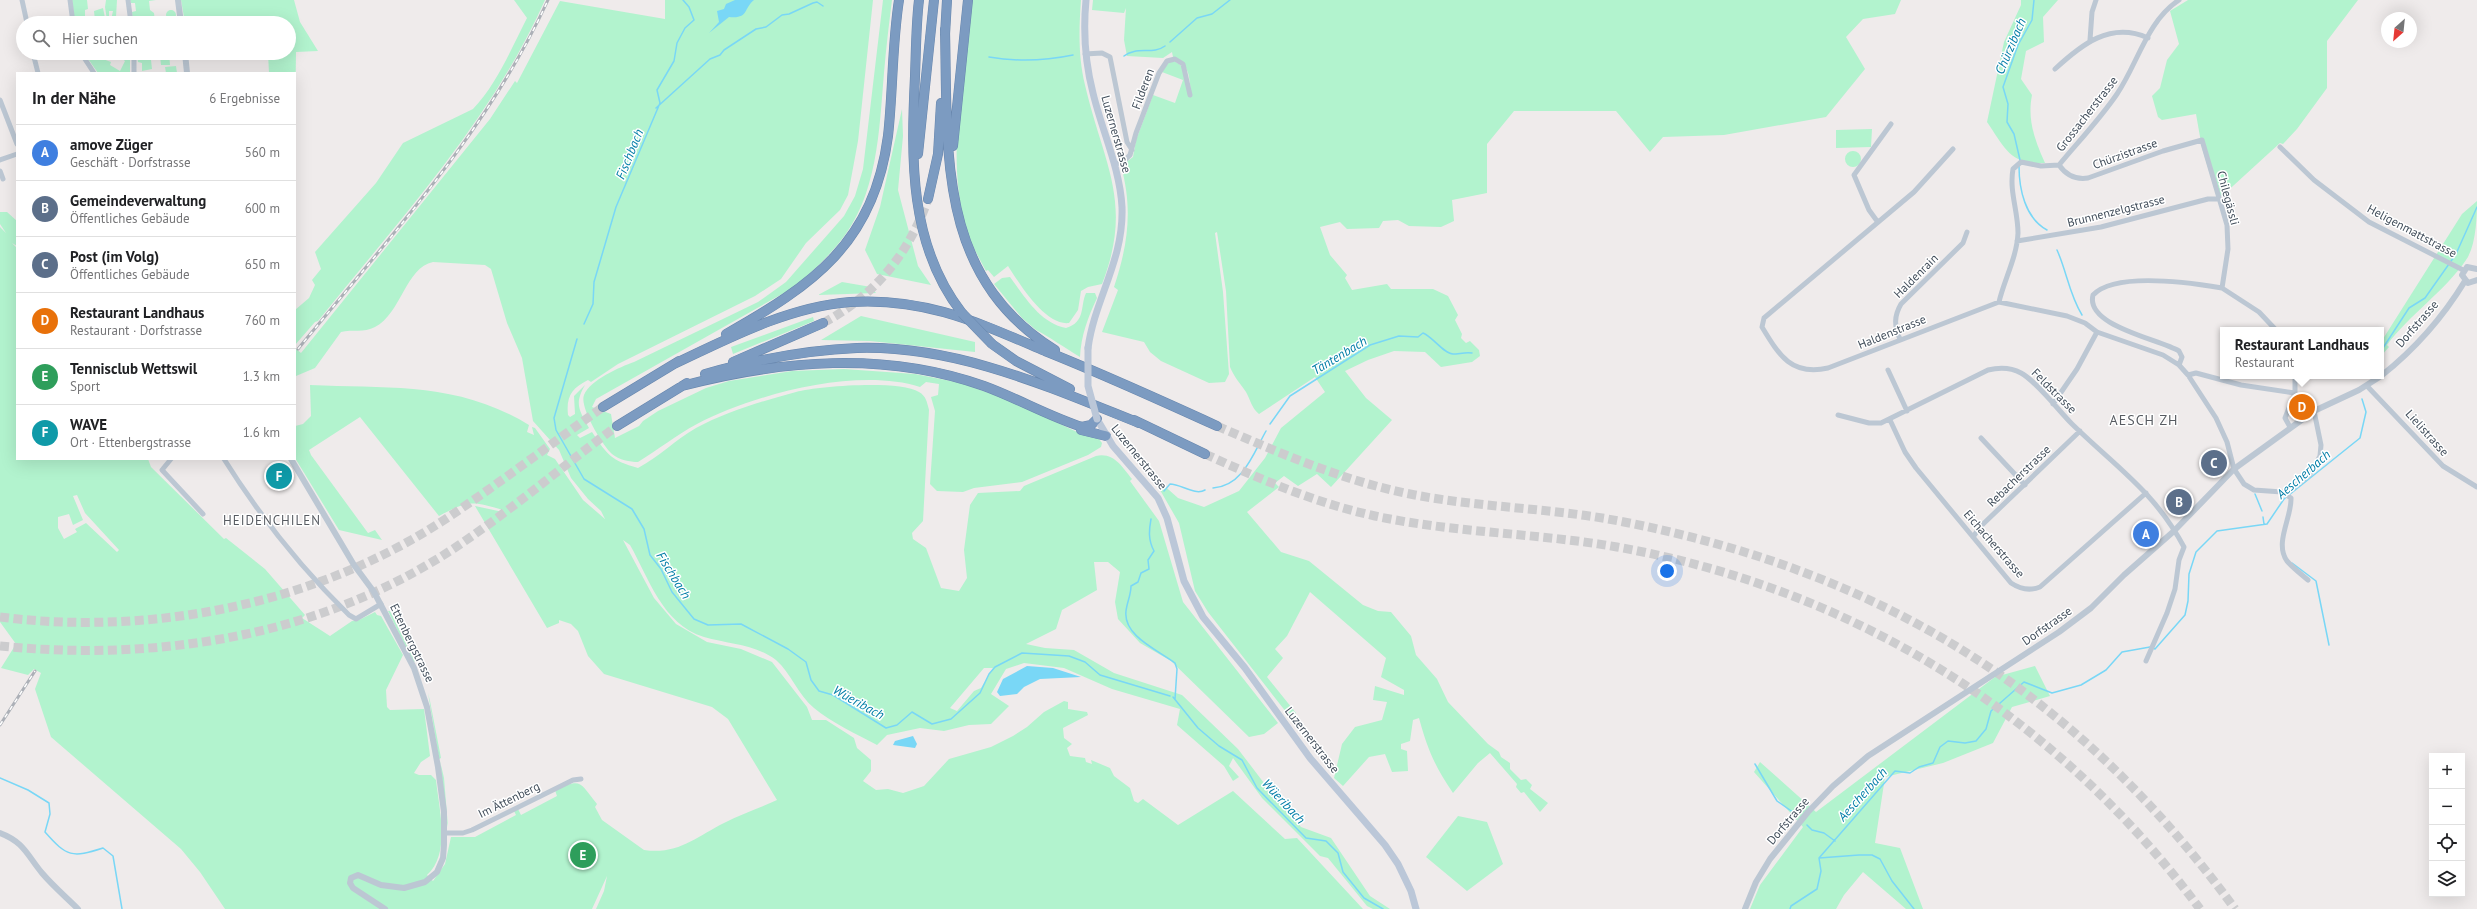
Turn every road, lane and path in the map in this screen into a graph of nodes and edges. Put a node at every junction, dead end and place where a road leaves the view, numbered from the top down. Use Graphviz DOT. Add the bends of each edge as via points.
graph roads {
  1 [pos="22,0"];
  2 [pos="70,0"];
  3 [pos="128,0"];
  4 [pos="178,0"];
  5 [pos="899,0"];
  6 [pos="934,0"];
  7 [pos="947,0"];
  8 [pos="968,0"];
  9 [pos="1086,0"];
  10 [pos="2096,0"];
  11 [pos="2178,0"];
  12 [pos="919,2"];
  13 [pos="25,16"];
  14 [pos="72,16"];
  15 [pos="130,16"];
  16 [pos="180,16"];
  17 [pos="945,29"];
  18 [pos="2148,38"];
  19 [pos="2090,40"];
  20 [pos="1085,54"];
  21 [pos="35,60"];
  22 [pos="86,60"];
  23 [pos="134,60"];
  24 [pos="186,60"];
  25 [pos="2055,69"];
  26 [pos="38,72"];
  27 [pos="93,72"];
  28 [pos="134,72"];
  29 [pos="187,72"];
  30 [pos="1190,95"];
  31 [pos="0,100"];
  32 [pos="1891,124"];
  33 [pos="2202,140"];
  34 [pos="16,141"];
  35 [pos="2280,147"];
  36 [pos="1953,149"];
  37 [pos="1132,150"];
  38 [pos="16,154"];
  39 [pos="0,160"];
  40 [pos="1114,164"];
  41 [pos="2059,165"];
  42 [pos="0,171"];
  43 [pos="3,179"];
  44 [pos="928,199"];
  45 [pos="2219,199"];
  46 [pos="917,202"];
  47 [pos="954,203"];
  48 [pos="1877,221"];
  49 [pos="1967,232"];
  50 [pos="2017,241"];
  51 [pos="2477,269"];
  52 [pos="2463,270"];
  53 [pos="2477,280"];
  54 [pos="2465,281"];
  55 [pos="2222,288"];
  56 [pos="1999,302"];
  57 [pos="823,324"];
  58 [pos="2273,327"];
  59 [pos="2097,332"];
  60 [pos="1900,339"];
  61 [pos="674,364"];
  62 [pos="1080,365"];
  63 [pos="2178,365"];
  64 [pos="1888,370"];
  65 [pos="705,374"];
  66 [pos="2384,374"];
  67 [pos="2188,375"];
  68 [pos="2295,379"];
  69 [pos="2377,379"];
  70 [pos="682,386"];
  71 [pos="2368,386"];
  72 [pos="2295,393"];
  73 [pos="2053,404"];
  74 [pos="603,407"];
  75 [pos="1907,411"];
  76 [pos="2314,411"];
  77 [pos="1838,415"];
  78 [pos="1097,419"];
  79 [pos="1890,420"];
  80 [pos="1068,422"];
  81 [pos="1139,422"];
  82 [pos="617,426"];
  83 [pos="1217,426"];
  84 [pos="2290,427"];
  85 [pos="2080,431"];
  86 [pos="1106,436"];
  87 [pos="1981,438"];
  88 [pos="1205,454"];
  89 [pos="171,460"];
  90 [pos="225,460"];
  91 [pos="292,460"];
  92 [pos="2234,469"];
  93 [pos="2025,485"];
  94 [pos="2477,487"];
  95 [pos="2146,493"];
  96 [pos="2289,495"];
  97 [pos="202,514"];
  98 [pos="2174,531"];
  99 [pos="1973,537"];
  100 [pos="2308,580"];
  101 [pos="381,604"];
  102 [pos="2146,662"];
  103 [pos="581,780"];
  104 [pos="0,833"];
  105 [pos="444,833"];
  106 [pos="78,909"];
  107 [pos="385,909"];
  108 [pos="1416,909"];
  109 [pos="1745,909"];
  1 -- 13 [label="street"];
  2 -- 14 [label="street"];
  3 -- 15 [label="street"];
  4 -- 16 [label="street"];
  5 -- 61 [label="highway" via="888,136 870,201 850,238 825,267 799,290"];
  6 -- 46 [label="highway" via="919,140"];
  7 -- 17 [label="highway"];
  8 -- 47 [label="highway" via="955,114"];
  9 -- 20 [label="main road, Luzernerstrasse"];
  10 -- 19 [label="street" via="2092,12"];
  11 -- 18 [label="street, Grossacherstrasse" via="2160,16"];
  12 -- 46 [label="highway" via="913,133"];
  17 -- 44 [label="highway" via="938,154"];
  17 -- 47 [label="highway" via="947,146"];
  18 -- 19 [label="street" via="2124,32"];
  18 -- 41 [label="street, Grossacherstrasse" via="2117,94"];
  19 -- 25 [label="street" via="2076,49"];
  20 -- 37 [label="street, Filderen" via="1102,53 1110,57 1127,142"];
  20 -- 40 [label="main road, Luzernerstrasse" via="1093,94"];
  21 -- 26 [label="street"];
  22 -- 27 [label="street"];
  23 -- 28 [label="street"];
  24 -- 29 [label="street"];
  30 -- 37 [label="street, Filderen" via="1183,64 1175,59 1167,61 1159,73"];
  31 -- 34 [label="street"];
  32 -- 48 [label="street" via="1854,175 1869,210"];
  33 -- 41 [label="street, Chürzistrasse" via="2080,179 2065,173"];
  33 -- 45 [label="street, Chilegässli"];
  35 -- 52 [label="street, Heligenmattstrasse" via="2314,180 2369,222"];
  36 -- 48 [label="street, Haldenstrasse" via="1914,192"];
  37 -- 40 [label="street" via="1128,159"];
  38 -- 39 [label="street"];
  40 -- 78 [label="main road, Luzernerstrasse, bridge" via="1120,189 1122,231 1114,266 1094,319 1088,348 1088,386"];
  41 -- 50 [label="street, Grossacherstrasse" via="2019,163 2012,169 2011,187 2017,219"];
  42 -- 43 [label="street"];
  45 -- 50 [label="street, Brunnenzelgstrasse" via="2208,199 2101,227"];
  45 -- 55 [label="street, Chilegässli" via="2227,225 2228,249"];
  46 -- 81 [label="highway, bridge" via="926,244 943,286 962,313 992,344 1035,372"];
  47 -- 62 [label="highway" via="968,251 998,300 1030,333"];
  48 -- 60 [label="street, Haldenstrasse" via="1768,315 1762,327 1782,357 1791,365 1808,370 1828,368"];
  49 -- 60 [label="street, Haldenrain" via="1963,243 1901,304 1896,313 1895,324"];
  50 -- 56 [label="street, Grossacherstrasse"];
  51 -- 52 [label="street" via="2470,266"];
  52 -- 54 [label="street"];
  53 -- 54 [label="street" via="2470,283"];
  54 -- 66 [label="street, Dorfstrasse" via="2431,328"];
  55 -- 58 [label="street" via="2259,312"];
  55 -- 63 [label="street" via="2171,280 2134,281 2107,287 2093,295 2092,303 2100,315 2126,330 2179,351 2182,357"];
  56 -- 59 [label="street" via="2055,312 2085,323"];
  56 -- 60 [label="street, Haldenstrasse"];
  57 -- 65 [label="highway"];
  59 -- 63 [label="street" via="2163,355"];
  59 -- 73 [label="street" via="2077,369"];
  61 -- 62 [label="highway" via="750,329 800,312 850,302 881,301 957,314"];
  61 -- 74 [label="highway"];
  62 -- 83 [label="highway"];
  63 -- 67 [label="street"];
  64 -- 75 [label="street"];
  65 -- 70 [label="highway"];
  65 -- 81 [label="highway" via="766,359 819,351 858,348 912,352 951,358 1010,373"];
  67 -- 72 [label="street" via="2196,373 2241,385"];
  67 -- 92 [label="street" via="2216,418 2227,442"];
  68 -- 72 [label="street"];
  69 -- 71 [label="street, Dorfstrasse"];
  70 -- 80 [label="highway" via="747,370 829,362 903,366 983,386"];
  70 -- 82 [label="highway"];
  71 -- 76 [label="street, Dorfstrasse"];
  71 -- 94 [label="street, Lielistrasse" via="2444,466"];
  72 -- 84 [label="street" via="2285,418"];
  73 -- 75 [label="street, Feldstrasse" via="2024,374 1999,367 1966,380"];
  73 -- 85 [label="street, Feldstrasse"];
  75 -- 79 [label="street, Feldstrasse"];
  76 -- 84 [label="street, Dorfstrasse"];
  76 -- 96 [label="street" via="2320,456 2310,474"];
  77 -- 79 [label="street, Feldstrasse" via="1869,423"];
  78 -- 80 [label="highway" via="1087,427"];
  78 -- 86 [label="main road, Luzernerstrasse"];
  79 -- 99 [label="street, Eichacherstrasse" via="1905,452 1916,468"];
  80 -- 86 [label="highway" via="1079,429"];
  81 -- 88 [label="highway"];
  84 -- 92 [label="street, Dorfstrasse"];
  85 -- 93 [label="street, Rebacherstrasse"];
  85 -- 95 [label="street, Feldstrasse"];
  86 -- 108 [label="main road, Luzernerstrasse" via="1158,498 1168,518 1184,581 1203,617 1245,668 1310,758 1385,844 1411,891"];
  87 -- 93 [label="street"];
  89 -- 97 [label="street" via="162,470"];
  90 -- 101 [label="street" via="265,522 349,615 356,619"];
  91 -- 101 [label="street, Ettenbergstrasse"];
  92 -- 96 [label="street" via="2249,488"];
  92 -- 98 [label="street, Dorfstrasse"];
  93 -- 99 [label="street, Rebacherstrasse" via="1980,527"];
  95 -- 98 [label="street, Feldstrasse"];
  95 -- 99 [label="street, Eichacherstrasse" via="2046,583 2036,588 2021,588 2011,583"];
  96 -- 100 [label="street" via="2291,507 2282,548 2287,560"];
  98 -- 102 [label="street, Feldstrasse" via="2184,551 2179,560 2172,598"];
  98 -- 109 [label="street, Dorfstrasse" via="2091,608 2059,632 1898,735 1833,786 1770,859 1756,882"];
  101 -- 105 [label="street, Ettenbergstrasse" via="423,691 438,767"];
  103 -- 105 [label="street, Im Ättenberg" via="573,780 472,830 463,833"];
  104 -- 106 [label="street" via="24,847 42,874"];
  105 -- 107 [label="street, Ettenbergstrasse" via="442,863 429,880 416,886 401,888 381,885 358,875 351,878 353,888"];
}
